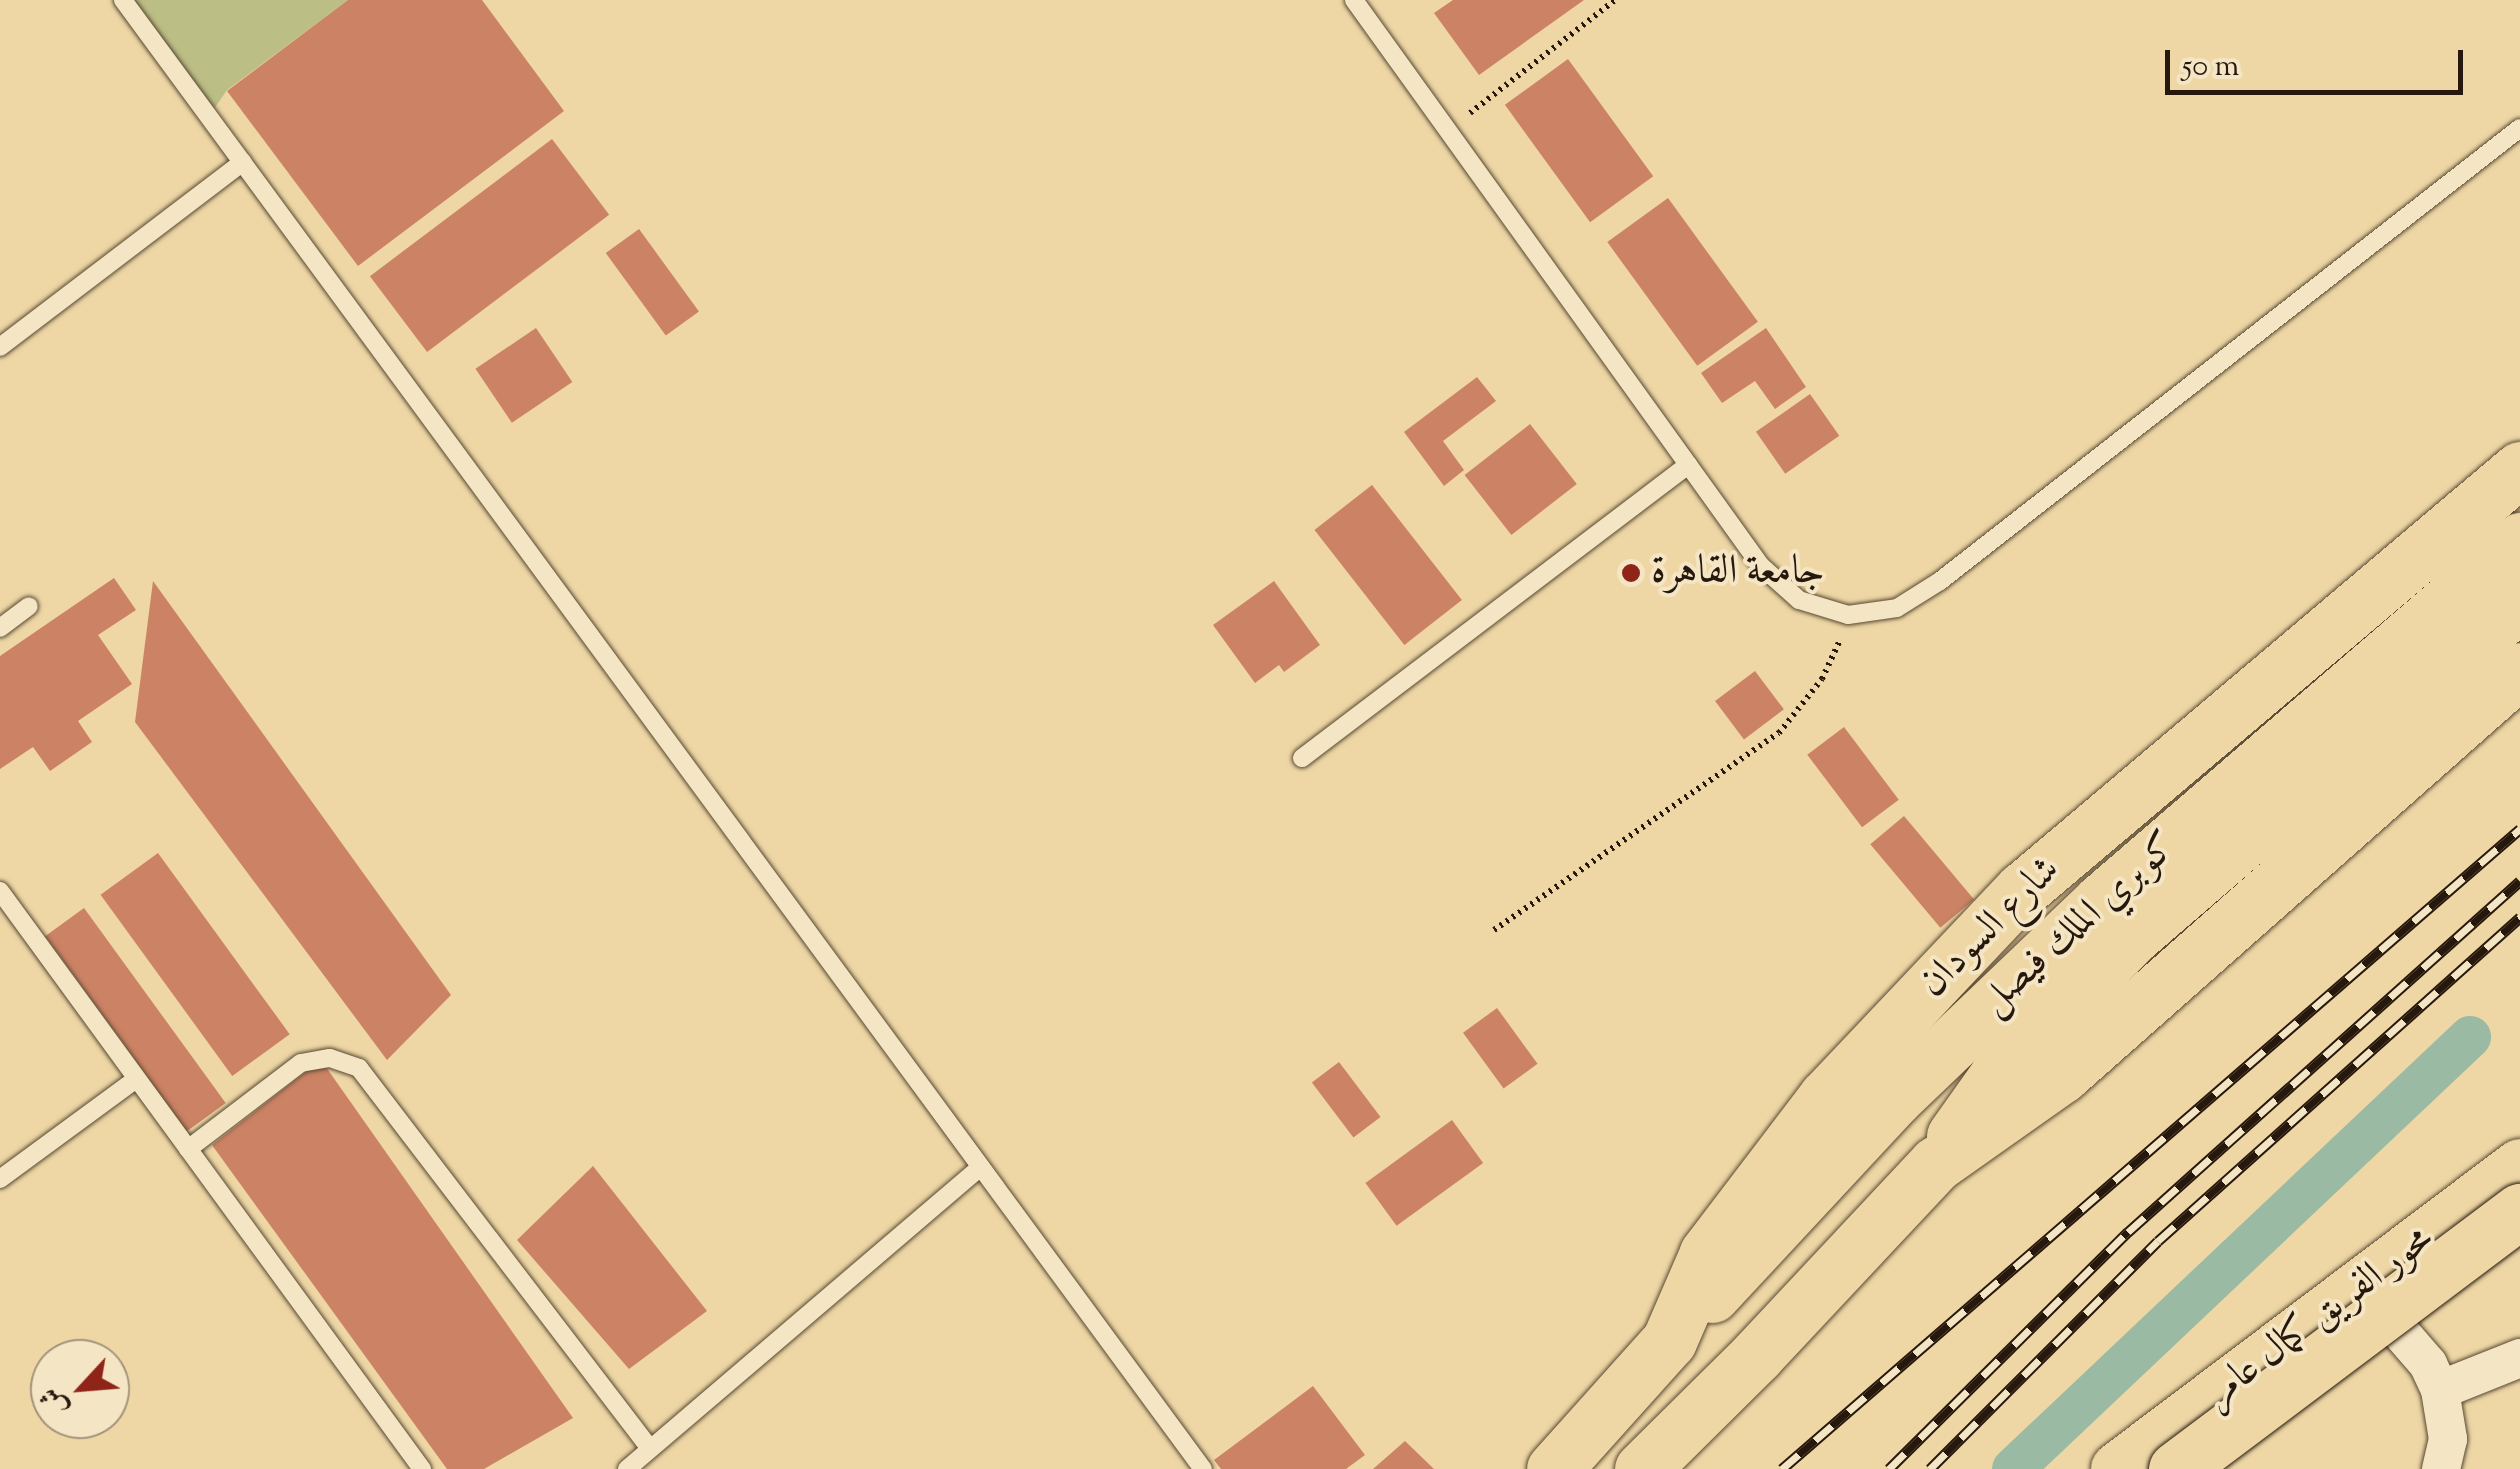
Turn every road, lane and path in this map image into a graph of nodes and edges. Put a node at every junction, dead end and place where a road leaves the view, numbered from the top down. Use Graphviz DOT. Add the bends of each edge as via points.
graph roads {
  1 [pos="123,0"];
  2 [pos="1354,0"];
  3 [pos="1615,0"];
  4 [pos="2520,128"];
  5 [pos="1448,130"];
  6 [pos="243,162"];
  7 [pos="0,347"];
  8 [pos="1688,464"];
  9 [pos="2520,469"];
  10 [pos="2520,540"];
  11 [pos="2520,603"];
  12 [pos="29,606"];
  13 [pos="1848,615"];
  14 [pos="0,628"];
  15 [pos="2520,670"];
  16 [pos="1302,758"];
  17 [pos="0,891"];
  18 [pos="1494,930"];
  19 [pos="136,1079"];
  20 [pos="188,1149"];
  21 [pos="1936,1164"];
  22 [pos="980,1166"];
  23 [pos="2520,1166"];
  24 [pos="0,1180"];
  25 [pos="2520,1210"];
  26 [pos="2389,1319"];
  27 [pos="1669,1341"];
  28 [pos="2520,1358"];
  29 [pos="2440,1390"];
  30 [pos="650,1450"];
  31 [pos="422,1469"];
  32 [pos="628,1469"];
  33 [pos="1203,1469"];
  34 [pos="1554,1469"];
  35 [pos="1642,1469"];
  36 [pos="2118,1469"];
  37 [pos="2176,1469"];
  38 [pos="2441,1469"];
  1 -- 6 [label="lane"];
  2 -- 5 [label="lane"];
  3 -- 5 [label="path"];
  4 -- 13 [label="lane" via="1940,582 1897,608"];
  5 -- 8 [label="lane"];
  6 -- 7 [label="lane"];
  6 -- 22 [label="lane"];
  8 -- 13 [label="lane" via="1762,566 1799,600"];
  8 -- 16 [label="lane"];
  9 -- 27 [label="main road, شارع السودان" via="2022,890 1826,1097 1735,1213 1707,1253"];
  10 -- 27 [label="main road, كوبري الملك فيصل" via="2101,901 1894,1099"];
  11 -- 21 [label="main road, كوبري الملك فيصل" via="2132,937 1998,1074"];
  12 -- 14 [label="lane"];
  13 -- 18 [label="path" via="1822,679 1779,733"];
  15 -- 21 [label="main road" via="2062,1075"];
  17 -- 19 [label="lane"];
  19 -- 20 [label="lane"];
  19 -- 24 [label="lane"];
  20 -- 30 [label="lane" via="300,1064 330,1058 359,1068"];
  20 -- 31 [label="lane"];
  21 -- 35 [label="main road"];
  22 -- 30 [label="lane"];
  22 -- 33 [label="lane"];
  23 -- 36 [label="main road, محور الفريق كمال عامر"];
  25 -- 37 [label="main road, محور الفريق كمال عامر, bridge"];
  26 -- 29 [label="street" via="2428,1364"];
  27 -- 34 [label="main road, شارع السودان"];
  28 -- 29 [label="street"];
  29 -- 38 [label="street" via="2448,1439"];
  30 -- 32 [label="lane"];
}
